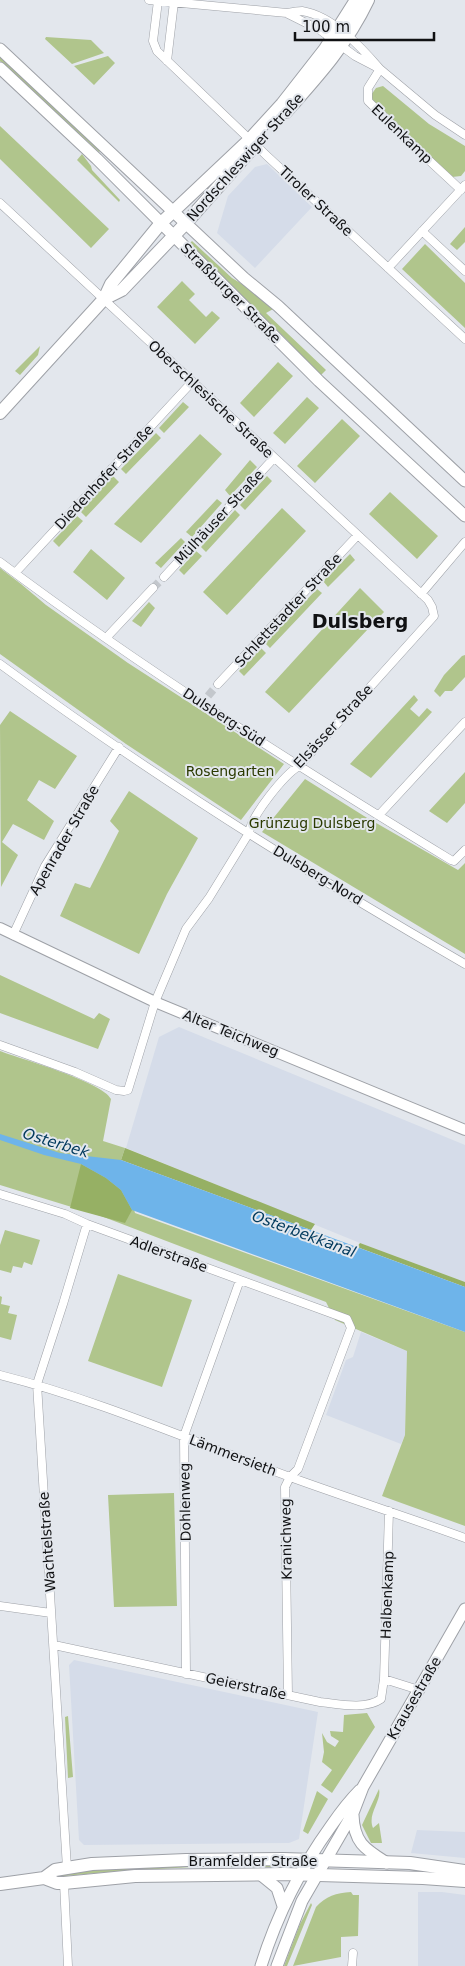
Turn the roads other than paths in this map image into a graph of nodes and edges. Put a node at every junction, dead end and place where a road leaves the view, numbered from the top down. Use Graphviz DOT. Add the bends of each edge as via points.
graph roads {
  1 [pos="149,0"];
  2 [pos="356,0"];
  3 [pos="368,0"];
  4 [pos="162,1"];
  5 [pos="174,2"];
  6 [pos="335,33"];
  7 [pos="345,42"];
  8 [pos="0,49"];
  9 [pos="167,61"];
  10 [pos="0,68"];
  11 [pos="380,69"];
  12 [pos="465,135"];
  13 [pos="253,142"];
  14 [pos="463,187"];
  15 [pos="0,203"];
  16 [pos="173,211"];
  17 [pos="162,223"];
  18 [pos="186,223"];
  19 [pos="422,231"];
  20 [pos="174,236"];
  21 [pos="388,268"];
  22 [pos="465,271"];
  23 [pos="104,299"];
  24 [pos="465,339"];
  25 [pos="192,382"];
  26 [pos="0,413"];
  27 [pos="274,458"];
  28 [pos="465,481"];
  29 [pos="465,516"];
  30 [pos="357,536"];
  31 [pos="465,542"];
  32 [pos="0,562"];
  33 [pos="15,573"];
  34 [pos="164,577"];
  35 [pos="153,588"];
  36 [pos="421,594"];
  37 [pos="107,637"];
  38 [pos="1,667"];
  39 [pos="218,684"];
  40 [pos="208,696"];
  41 [pos="202,703"];
  42 [pos="465,722"];
  43 [pos="118,747"];
  44 [pos="299,766"];
  45 [pos="379,815"];
  46 [pos="249,833"];
  47 [pos="465,850"];
  48 [pos="0,928"];
  49 [pos="13,935"];
  50 [pos="465,964"];
  51 [pos="154,1002"];
  52 [pos="0,1045"];
  53 [pos="465,1130"];
  54 [pos="0,1194"];
  55 [pos="87,1224"];
  56 [pos="240,1280"];
  57 [pos="337,1315"];
  58 [pos="0,1375"];
  59 [pos="36,1384"];
  60 [pos="184,1436"];
  61 [pos="290,1477"];
  62 [pos="389,1511"];
  63 [pos="465,1538"];
  64 [pos="0,1606"];
  65 [pos="465,1609"];
  66 [pos="51,1613"];
  67 [pos="54,1645"];
  68 [pos="186,1674"];
  69 [pos="384,1679"];
  70 [pos="419,1690"];
  71 [pos="288,1694"];
  72 [pos="363,1787"];
  73 [pos="353,1813"];
  74 [pos="309,1860"];
  75 [pos="325,1861"];
  76 [pos="387,1863"];
  77 [pos="67,1868"];
  78 [pos="465,1871"];
  79 [pos="261,1874"];
  80 [pos="299,1875"];
  81 [pos="316,1876"];
  82 [pos="44,1878"];
  83 [pos="465,1881"];
  84 [pos="64,1883"];
  85 [pos="0,1884"];
  86 [pos="283,1906"];
  87 [pos="353,1953"];
  88 [pos="68,1966"];
  89 [pos="261,1966"];
  90 [pos="277,1966"];
  91 [pos="352,1966"];
  1 -- 4 [label="street"];
  2 -- 6 [label="main road, Nordschleswiger Straße"];
  3 -- 7 [label="main road, Nordschleswiger Straße"];
  4 -- 5 [label="street"];
  4 -- 9 [label="street, Tiroler Straße" via="153,41"];
  5 -- 6 [label="street" via="287,13 301,11 326,20"];
  5 -- 9 [label="street"];
  6 -- 7 [label="street"];
  6 -- 13 [label="main road, Nordschleswiger Straße"];
  7 -- 11 [label="street" via="367,54"];
  7 -- 13 [label="main road, Nordschleswiger Straße" via="329,64"];
  8 -- 16 [label="main road, Straßburger Straße"];
  9 -- 13 [label="street, Tiroler Straße"];
  10 -- 17 [label="main road, Straßburger Straße"];
  11 -- 12 [label="street" via="435,115"];
  11 -- 14 [label="street, Eulenkamp" via="368,88 368,101 420,152"];
  13 -- 16 [label="main road, Nordschleswiger Straße"];
  13 -- 18 [label="main road, Nordschleswiger Straße"];
  13 -- 21 [label="street, Tiroler Straße"];
  14 -- 19 [label="street"];
  15 -- 23 [label="street, Oberschlesische Straße"];
  16 -- 17 [label="main road, Nordschleswiger Straße"];
  16 -- 18 [label="main road, Straßburger Straße"];
  17 -- 20 [label="main road, Straßburger Straße"];
  17 -- 23 [label="main road, Nordschleswiger Straße" via="111,284"];
  18 -- 20 [label="main road, Nordschleswiger Straße"];
  18 -- 28 [label="main road, Straßburger Straße"];
  19 -- 21 [label="street"];
  19 -- 22 [label="street"];
  20 -- 23 [label="main road, Nordschleswiger Straße" via="122,290"];
  20 -- 29 [label="main road, Straßburger Straße" via="319,381"];
  21 -- 24 [label="street, Tiroler Straße"];
  23 -- 25 [label="street, Oberschlesische Straße"];
  23 -- 26 [label="main road, Nordschleswiger Straße"];
  25 -- 27 [label="street, Oberschlesische Straße"];
  25 -- 33 [label="street, Diedenhofer Straße"];
  27 -- 30 [label="street, Oberschlesische Straße"];
  27 -- 34 [label="street, Mülhäuser Straße"];
  30 -- 36 [label="street, Oberschlesische Straße"];
  30 -- 39 [label="street, Schlettstadter Straße"];
  31 -- 36 [label="street"];
  32 -- 33 [label="street, Dulsberg-Süd"];
  33 -- 37 [label="street, Dulsberg-Süd"];
  35 -- 37 [label="street"];
  36 -- 44 [label="street, Elsässer Straße" via="432,606 434,616"];
  37 -- 41 [label="street, Dulsberg-Süd"];
  38 -- 43 [label="street, Dulsberg-Nord"];
  40 -- 41 [label="street"];
  41 -- 44 [label="street, Dulsberg-Süd"];
  42 -- 45 [label="street"];
  43 -- 46 [label="street, Dulsberg-Nord"];
  43 -- 49 [label="street, Apenrader Straße" via="45,866"];
  44 -- 45 [label="street, Dulsberg-Süd"];
  44 -- 46 [label="street, Elsässer Straße" via="291,771 256,814"];
  45 -- 47 [label="street, Dulsberg-Süd" via="454,860"];
  46 -- 50 [label="street, Dulsberg-Nord"];
  46 -- 51 [label="street, Elsässer Straße" via="186,929"];
  48 -- 49 [label="street, Alter Teichweg"];
  49 -- 51 [label="street, Alter Teichweg"];
  51 -- 52 [label="street, Elsässer Straße" via="128,1090 124,1092"];
  51 -- 53 [label="street, Alter Teichweg"];
  54 -- 55 [label="street, Adlerstraße"];
  55 -- 56 [label="street, Adlerstraße"];
  55 -- 59 [label="street, Wachtelstraße"];
  56 -- 57 [label="street, Adlerstraße"];
  56 -- 60 [label="street, Dohlenweg"];
  57 -- 61 [label="street, Kranichweg" via="347,1319 351,1328 298,1469"];
  58 -- 59 [label="street, Lämmersieth"];
  59 -- 60 [label="street, Lämmersieth"];
  59 -- 66 [label="street, Wachtelstraße"];
  60 -- 61 [label="street, Lämmersieth"];
  60 -- 68 [label="street, Dohlenweg"];
  61 -- 62 [label="street, Lämmersieth"];
  61 -- 71 [label="street, Kranichweg" via="285,1487"];
  62 -- 63 [label="street, Lämmersieth"];
  62 -- 69 [label="street, Halbenkamp"];
  64 -- 66 [label="street"];
  65 -- 70 [label="main road, Krausestraße"];
  66 -- 67 [label="street, Wachtelstraße"];
  67 -- 68 [label="street, Geierstraße"];
  67 -- 77 [label="street, Wachtelstraße"];
  68 -- 71 [label="street, Geierstraße"];
  69 -- 70 [label="street"];
  69 -- 71 [label="street, Geierstraße" via="381,1699 374,1704 320,1702"];
  70 -- 72 [label="main road, Krausestraße"];
  72 -- 73 [label="main road, Krausestraße"];
  72 -- 74 [label="main road, Krausestraße" via="350,1799"];
  73 -- 75 [label="main road, Krausestraße"];
  73 -- 76 [label="main road" via="359,1842"];
  74 -- 75 [label="main road, Bramfelder Straße"];
  74 -- 77 [label="main road, Bramfelder Straße" via="186,1860"];
  74 -- 80 [label="main road, Krausestraße"];
  75 -- 76 [label="main road, Bramfelder Straße"];
  75 -- 81 [label="main road, Krausestraße"];
  76 -- 78 [label="main road, Bramfelder Straße" via="425,1864"];
  77 -- 82 [label="main road, Bramfelder Straße" via="55,1870"];
  79 -- 80 [label="main road, Bramfelder Straße"];
  79 -- 84 [label="main road, Bramfelder Straße" via="135,1876"];
  79 -- 86 [label="main road" via="276,1888"];
  80 -- 81 [label="main road, Bramfelder Straße"];
  80 -- 86 [label="main road, Krausestraße"];
  81 -- 83 [label="main road, Bramfelder Straße"];
  81 -- 90 [label="main road, Krausestraße" via="302,1901"];
  82 -- 84 [label="main road, Bramfelder Straße"];
  82 -- 85 [label="main road, Bramfelder Straße"];
  84 -- 88 [label="street"];
  86 -- 89 [label="main road, Krausestraße"];
  87 -- 91 [label="street"];
}
